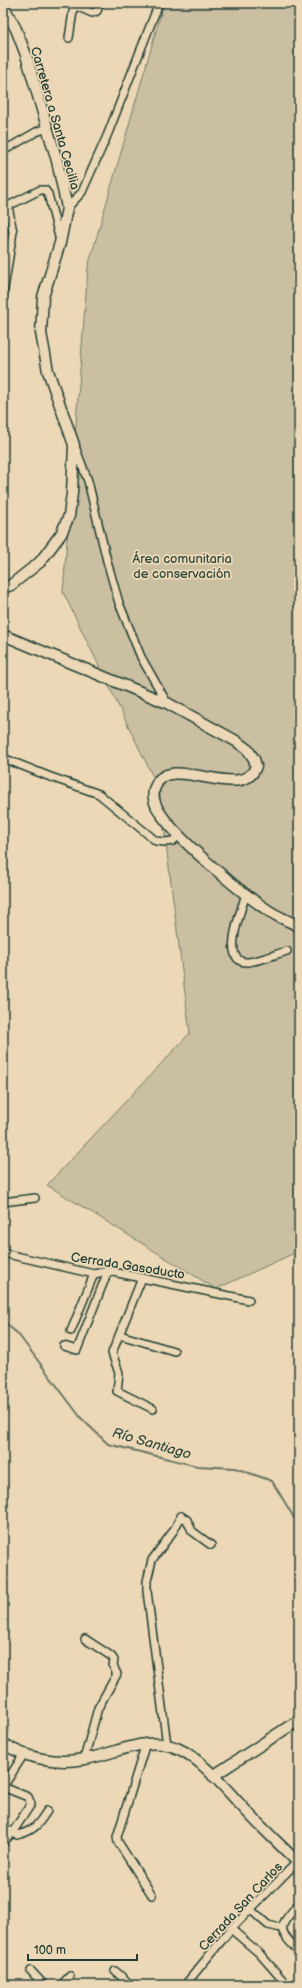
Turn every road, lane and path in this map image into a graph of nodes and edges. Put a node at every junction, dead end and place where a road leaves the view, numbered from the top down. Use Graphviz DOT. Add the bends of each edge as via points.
graph roads {
  1 [pos="100,3"];
  2 [pos="159,3"];
  3 [pos="72,4"];
  4 [pos="3,5"];
  5 [pos="69,38"];
  6 [pos="47,128"];
  7 [pos="3,151"];
  8 [pos="67,208"];
  9 [pos="60,243"];
  10 [pos="3,295"];
  11 [pos="74,445"];
  12 [pos="3,588"];
  13 [pos="3,635"];
  14 [pos="167,703"];
  15 [pos="3,758"];
  16 [pos="178,835"];
  17 [pos="246,894"];
  18 [pos="299,926"];
  19 [pos="287,951"];
  20 [pos="35,1198"];
  21 [pos="3,1202"];
  22 [pos="3,1253"];
  23 [pos="108,1271"];
  24 [pos="94,1274"];
  25 [pos="142,1278"];
  26 [pos="249,1300"];
  27 [pos="71,1331"];
  28 [pos="120,1335"];
  29 [pos="64,1346"];
  30 [pos="174,1351"];
  31 [pos="152,1408"];
  32 [pos="211,1545"];
  33 [pos="85,1639"];
  34 [pos="299,1720"];
  35 [pos="146,1743"];
  36 [pos="167,1745"];
  37 [pos="4,1746"];
  38 [pos="24,1754"];
  39 [pos="84,1759"];
  40 [pos="213,1776"];
  41 [pos="3,1787"];
  42 [pos="47,1811"];
  43 [pos="3,1828"];
  44 [pos="12,1833"];
  45 [pos="3,1843"];
  46 [pos="298,1863"];
  47 [pos="152,1895"];
  48 [pos="299,1903"];
  49 [pos="251,1910"];
  50 [pos="281,1928"];
  51 [pos="231,1929"];
  52 [pos="299,1952"];
  53 [pos="31,1971"];
  54 [pos="115,1971"];
  55 [pos="70,1976"];
  56 [pos="44,1985"];
  57 [pos="61,1985"];
  58 [pos="131,1985"];
  59 [pos="185,1985"];
  60 [pos="287,1985"];
  1 -- 3 [label="street" via="97,11 92,13"];
  2 -- 8 [label="street" via="82,192"];
  3 -- 5 [label="street"];
  4 -- 6 [label="street, Carretera a Santa Cecilia" via="26,55"];
  6 -- 7 [label="street"];
  6 -- 8 [label="street, Carretera a Santa Cecilia"];
  8 -- 9 [label="street, Carretera a Santa Cecilia"];
  9 -- 10 [label="street" via="57,223 45,190 8,206 13,232"];
  9 -- 11 [label="street, Carretera a Santa Cecilia" via="43,297 41,333 48,371"];
  11 -- 12 [label="street, Carretera a Santa Cecilia" via="69,516 61,534 40,562 11,585"];
  11 -- 14 [label="street" via="88,481 119,603 141,657"];
  13 -- 14 [label="street"];
  14 -- 16 [label="street" via="236,741 248,750 256,766 254,772 243,780 174,774 164,775 159,779 155,786 154,801"];
  15 -- 16 [label="street" via="99,794 156,841 174,841"];
  16 -- 17 [label="street"];
  17 -- 18 [label="street" via="269,911"];
  17 -- 19 [label="street" via="235,936 234,955 237,959 247,962"];
  20 -- 21 [label="street"];
  22 -- 24 [label="street, Cerrada Gasoducto"];
  23 -- 24 [label="street, Cerrada Gasoducto"];
  23 -- 25 [label="street, Cerrada Gasoducto"];
  23 -- 29 [label="street" via="77,1350"];
  24 -- 27 [label="street"];
  25 -- 26 [label="street, Cerrada Gasoducto"];
  25 -- 28 [label="street"];
  28 -- 30 [label="street"];
  28 -- 31 [label="street" via="112,1354 119,1373 117,1390"];
  32 -- 36 [label="street" via="192,1531 187,1520 181,1516 152,1560 148,1574 147,1591"];
  33 -- 39 [label="street" via="111,1656 117,1674 98,1708"];
  34 -- 40 [label="street"];
  35 -- 36 [label="street"];
  35 -- 39 [label="street"];
  35 -- 47 [label="street" via="117,1837"];
  36 -- 40 [label="street" via="190,1755"];
  37 -- 38 [label="street"];
  38 -- 39 [label="street" via="53,1760"];
  38 -- 41 [label="street"];
  40 -- 46 [label="street"];
  41 -- 44 [label="street" via="31,1800"];
  42 -- 44 [label="street" via="38,1826 20,1834"];
  43 -- 44 [label="street"];
  44 -- 45 [label="street"];
  46 -- 49 [label="street, Cerrada San Carlos"];
  48 -- 50 [label="street"];
  49 -- 50 [label="street" via="268,1925"];
  49 -- 51 [label="street, Cerrada San Carlos"];
  50 -- 52 [label="street" via="282,1934"];
  51 -- 59 [label="street, Cerrada San Carlos"];
  51 -- 60 [label="street" via="259,1953"];
  53 -- 56 [label="street"];
  54 -- 58 [label="street"];
  55 -- 57 [label="street"];
}
